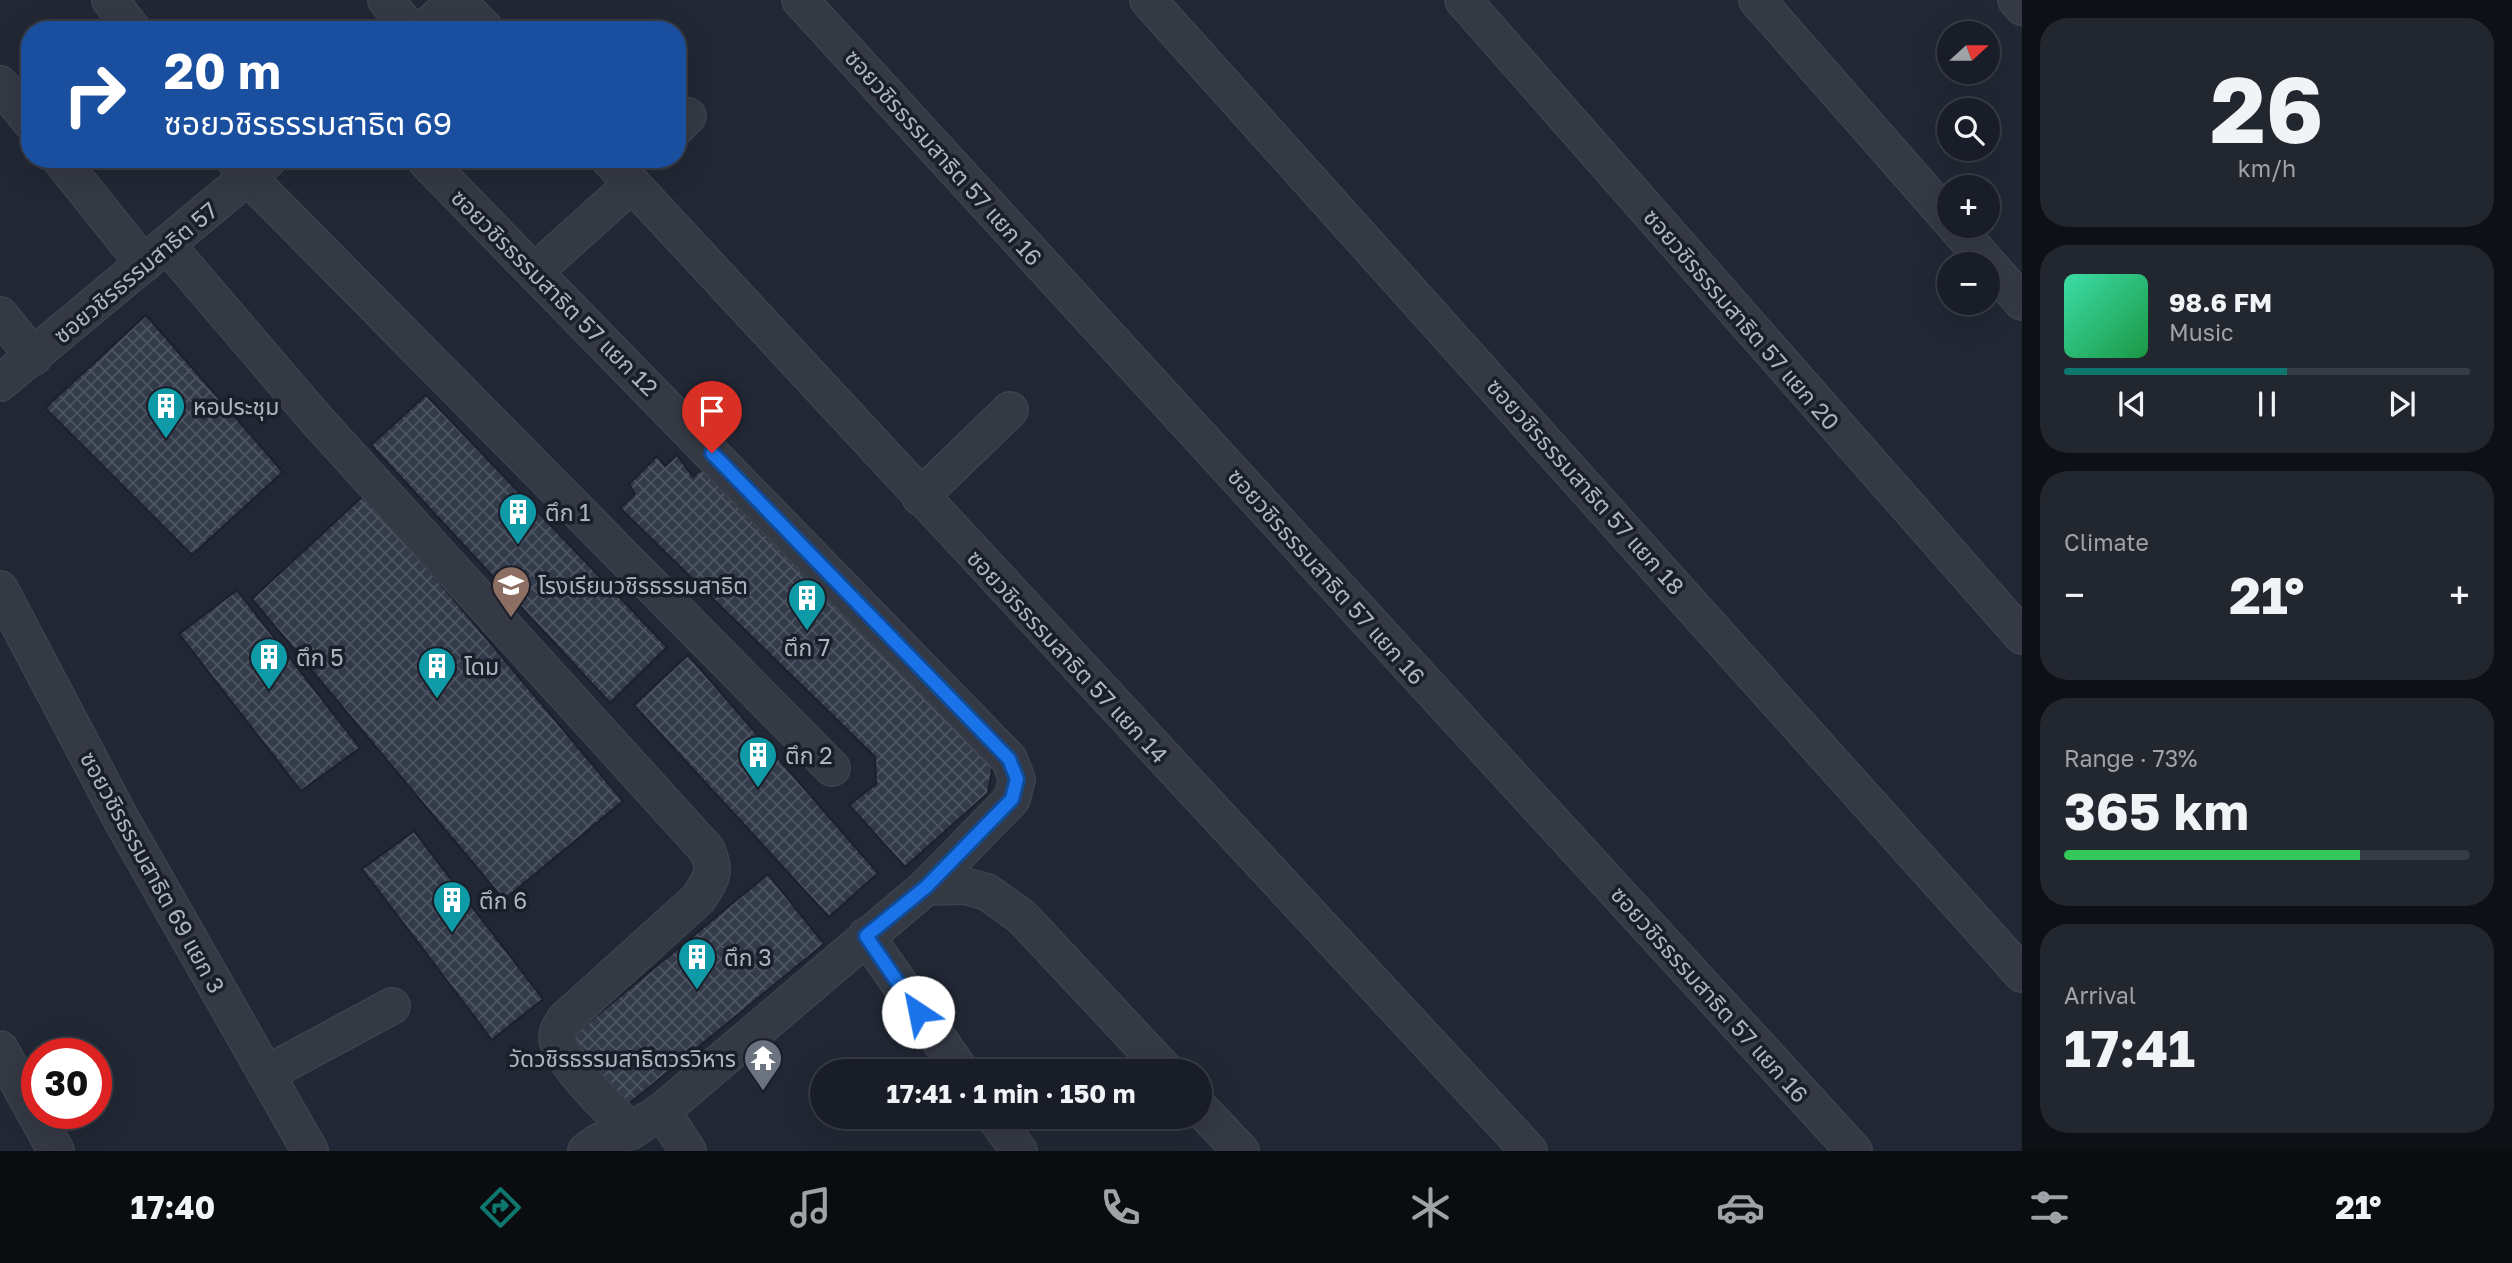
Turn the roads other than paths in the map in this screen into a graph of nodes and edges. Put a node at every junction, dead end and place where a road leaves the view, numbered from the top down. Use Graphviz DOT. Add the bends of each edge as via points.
graph roads {
  1 [pos="110,0"];
  2 [pos="386,0"];
  3 [pos="457,0"];
  4 [pos="800,0"];
  5 [pos="1148,0"];
  6 [pos="1463,0"];
  7 [pos="1757,0"];
  8 [pos="2016,0"];
  9 [pos="2022,7"];
  10 [pos="126,21"];
  11 [pos="403,21"];
  12 [pos="433,21"];
  13 [pos="477,21"];
  14 [pos="0,84"];
  15 [pos="21,110"];
  16 [pos="69,168"];
  17 [pos="248,168"];
  18 [pos="254,168"];
  19 [pos="433,168"];
  20 [pos="627,170"];
  21 [pos="1937,204"];
  22 [pos="1966,238"];
  23 [pos="155,254"];
  24 [pos="551,257"];
  25 [pos="2022,302"];
  26 [pos="0,315"];
  27 [pos="34,356"];
  28 [pos="0,383"];
  29 [pos="1010,410"];
  30 [pos="920,496"];
  31 [pos="0,589"];
  32 [pos="2022,636"];
  33 [pos="832,768"];
  34 [pos="926,887"];
  35 [pos="866,936"];
  36 [pos="2022,974"];
  37 [pos="392,1006"];
  38 [pos="0,1049"];
  39 [pos="953,1059"];
  40 [pos="1155,1059"];
  41 [pos="266,1074"];
  42 [pos="662,1111"];
  43 [pos="1212,1121"];
  44 [pos="1003,1129"];
  45 [pos="631,1131"];
  46 [pos="56,1151"];
  47 [pos="310,1151"];
  48 [pos="586,1151"];
  49 [pos="688,1151"];
  50 [pos="1019,1151"];
  51 [pos="1241,1151"];
  52 [pos="1529,1151"];
  53 [pos="1854,1151"];
  1 -- 10 [label="street"];
  2 -- 11 [label="street"];
  3 -- 12 [label="street"];
  3 -- 13 [label="street"];
  4 -- 53 [label="street, ซอยวชิรธรรมสาธิต 57 แยก 16"];
  5 -- 36 [label="street, ซอยวชิรธรรมสาธิต 57 แยก 18"];
  6 -- 32 [label="street, ซอยวชิรธรรมสาธิต 57 แยก 20"];
  7 -- 21 [label="street"];
  8 -- 9 [label="street"];
  14 -- 15 [label="street"];
  16 -- 23 [label="street"];
  17 -- 23 [label="street, ซอยวชิรธรรมสาธิต 57"];
  18 -- 33 [label="street"];
  19 -- 34 [label="street, ซอยวชิรธรรมสาธิต 57 แยก 12" via="1009,759 1017,779 1012,799"];
  20 -- 24 [label="street"];
  20 -- 30 [label="street, ซอยวชิรธรรมสาธิต 57 แยก 14"];
  22 -- 25 [label="street"];
  23 -- 27 [label="street, ซอยวชิรธรรมสาธิต 57"];
  23 -- 45 [label="street" via="314,418 707,850 714,866 712,878 698,899 565,1018 557,1031 558,1044 583,1079"];
  26 -- 27 [label="street"];
  27 -- 28 [label="street, ซอยวชิรธรรมสาธิต 57"];
  29 -- 30 [label="street"];
  30 -- 52 [label="street, ซอยวชิรธรรมสาธิต 57 แยก 14"];
  31 -- 41 [label="street, ซอยวชิรธรรมสาธิต 69 แยก 3" via="121,819"];
  34 -- 35 [label="street, ซอยวชิรธรรมสาธิต 57 แยก 12"];
  34 -- 40 [label="street" via="965,886 987,892 1022,917"];
  35 -- 39 [label="street"];
  35 -- 42 [label="street, ซอยวชิรธรรมสาธิต 57 แยก 12"];
  37 -- 41 [label="street"];
  38 -- 46 [label="street"];
  41 -- 47 [label="street, ซอยวชิรธรรมสาธิต 69 แยก 3"];
  42 -- 45 [label="street, ซอยวชิรธรรมสาธิต 57 แยก 12"];
  42 -- 49 [label="street"];
  43 -- 51 [label="street"];
  44 -- 50 [label="street"];
  45 -- 48 [label="street, ซอยวชิรธรรมสาธิต 57 แยก 12"];
}
